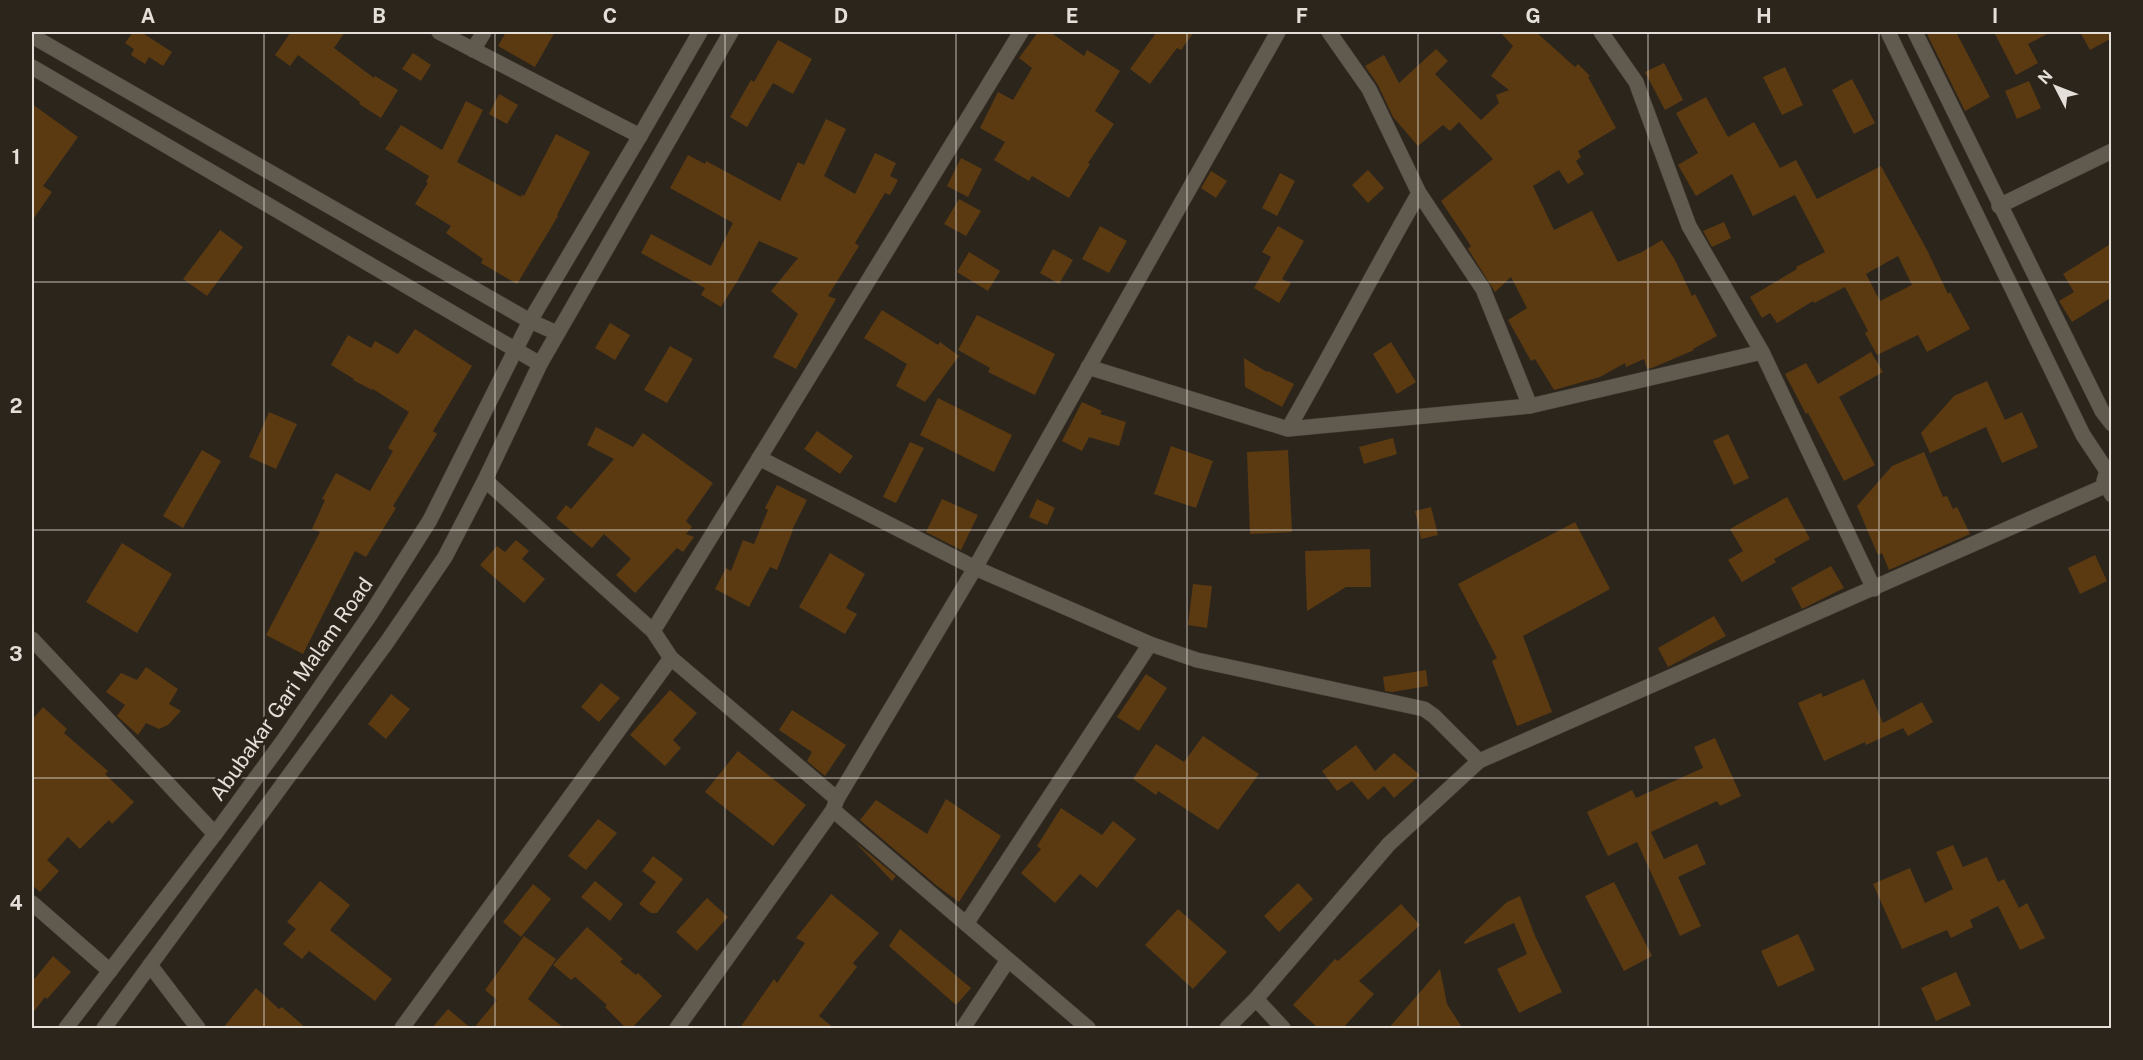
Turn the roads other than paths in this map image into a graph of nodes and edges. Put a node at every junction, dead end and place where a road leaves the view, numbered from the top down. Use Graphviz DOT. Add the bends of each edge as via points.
graph roads {
  1 [pos="439,32"];
  2 [pos="484,32"];
  3 [pos="700,32"];
  4 [pos="731,32"];
  5 [pos="1021,32"];
  6 [pos="1278,32"];
  7 [pos="1329,32"];
  8 [pos="1601,32"];
  9 [pos="1888,32"];
  10 [pos="1915,32"];
  11 [pos="32,36"];
  12 [pos="473,50"];
  13 [pos="32,67"];
  14 [pos="640,136"];
  15 [pos="2112,151"];
  16 [pos="1419,193"];
  17 [pos="1999,206"];
  18 [pos="530,321"];
  19 [pos="557,333"];
  20 [pos="514,350"];
  21 [pos="1762,352"];
  22 [pos="540,364"];
  23 [pos="1088,367"];
  24 [pos="1530,406"];
  25 [pos="2112,423"];
  26 [pos="1288,429"];
  27 [pos="759,458"];
  28 [pos="485,480"];
  29 [pos="2109,480"];
  30 [pos="975,568"];
  31 [pos="1874,589"];
  32 [pos="652,631"];
  33 [pos="32,639"];
  34 [pos="1150,644"];
  35 [pos="671,658"];
  36 [pos="1479,761"];
  37 [pos="835,805"];
  38 [pos="216,834"];
  39 [pos="32,903"];
  40 [pos="966,924"];
  41 [pos="1008,960"];
  42 [pos="150,965"];
  43 [pos="110,971"];
  44 [pos="1256,999"];
  45 [pos="66,1029"];
  46 [pos="104,1029"];
  47 [pos="198,1029"];
  48 [pos="402,1029"];
  49 [pos="676,1029"];
  50 [pos="963,1029"];
  51 [pos="1088,1029"];
  52 [pos="1227,1029"];
  53 [pos="1283,1029"];
  1 -- 12 [label="street"];
  2 -- 12 [label="street"];
  3 -- 14 [label="street, Abubakar Gari Malam Road"];
  4 -- 19 [label="street"];
  5 -- 27 [label="street"];
  6 -- 23 [label="street"];
  7 -- 16 [label="street" via="1369,88"];
  8 -- 21 [label="street" via="1636,82 1689,226"];
  9 -- 29 [label="street" via="2083,435"];
  10 -- 17 [label="street"];
  11 -- 18 [label="street"];
  12 -- 14 [label="street"];
  13 -- 20 [label="street"];
  14 -- 18 [label="street, Abubakar Gari Malam Road"];
  15 -- 17 [label="street"];
  16 -- 24 [label="street" via="1484,289"];
  16 -- 26 [label="street"];
  17 -- 25 [label="street" via="2102,411"];
  18 -- 19 [label="street"];
  18 -- 20 [label="street, Abubakar Gari Malam Road"];
  19 -- 22 [label="street"];
  20 -- 22 [label="street"];
  20 -- 38 [label="street, Abubakar Gari Malam Road" via="430,520 363,625"];
  21 -- 24 [label="street"];
  21 -- 31 [label="street"];
  22 -- 28 [label="street"];
  23 -- 26 [label="street"];
  23 -- 30 [label="street"];
  24 -- 26 [label="street"];
  27 -- 30 [label="street"];
  27 -- 32 [label="street"];
  28 -- 32 [label="street"];
  28 -- 42 [label="street" via="445,557 387,642"];
  29 -- 31 [label="street"];
  30 -- 34 [label="street"];
  30 -- 37 [label="street"];
  31 -- 36 [label="street"];
  32 -- 35 [label="street"];
  33 -- 38 [label="street"];
  34 -- 36 [label="street" via="1197,660 1424,709"];
  34 -- 40 [label="street"];
  35 -- 37 [label="street"];
  35 -- 48 [label="street"];
  36 -- 44 [label="street" via="1389,844"];
  37 -- 40 [label="street"];
  37 -- 49 [label="street"];
  38 -- 43 [label="street, Abubakar Gari Malam Road"];
  39 -- 43 [label="street"];
  40 -- 41 [label="street"];
  41 -- 50 [label="street"];
  41 -- 51 [label="street"];
  42 -- 46 [label="street"];
  42 -- 47 [label="street"];
  43 -- 45 [label="street, Abubakar Gari Malam Road"];
  44 -- 52 [label="street"];
  44 -- 53 [label="street"];
}
